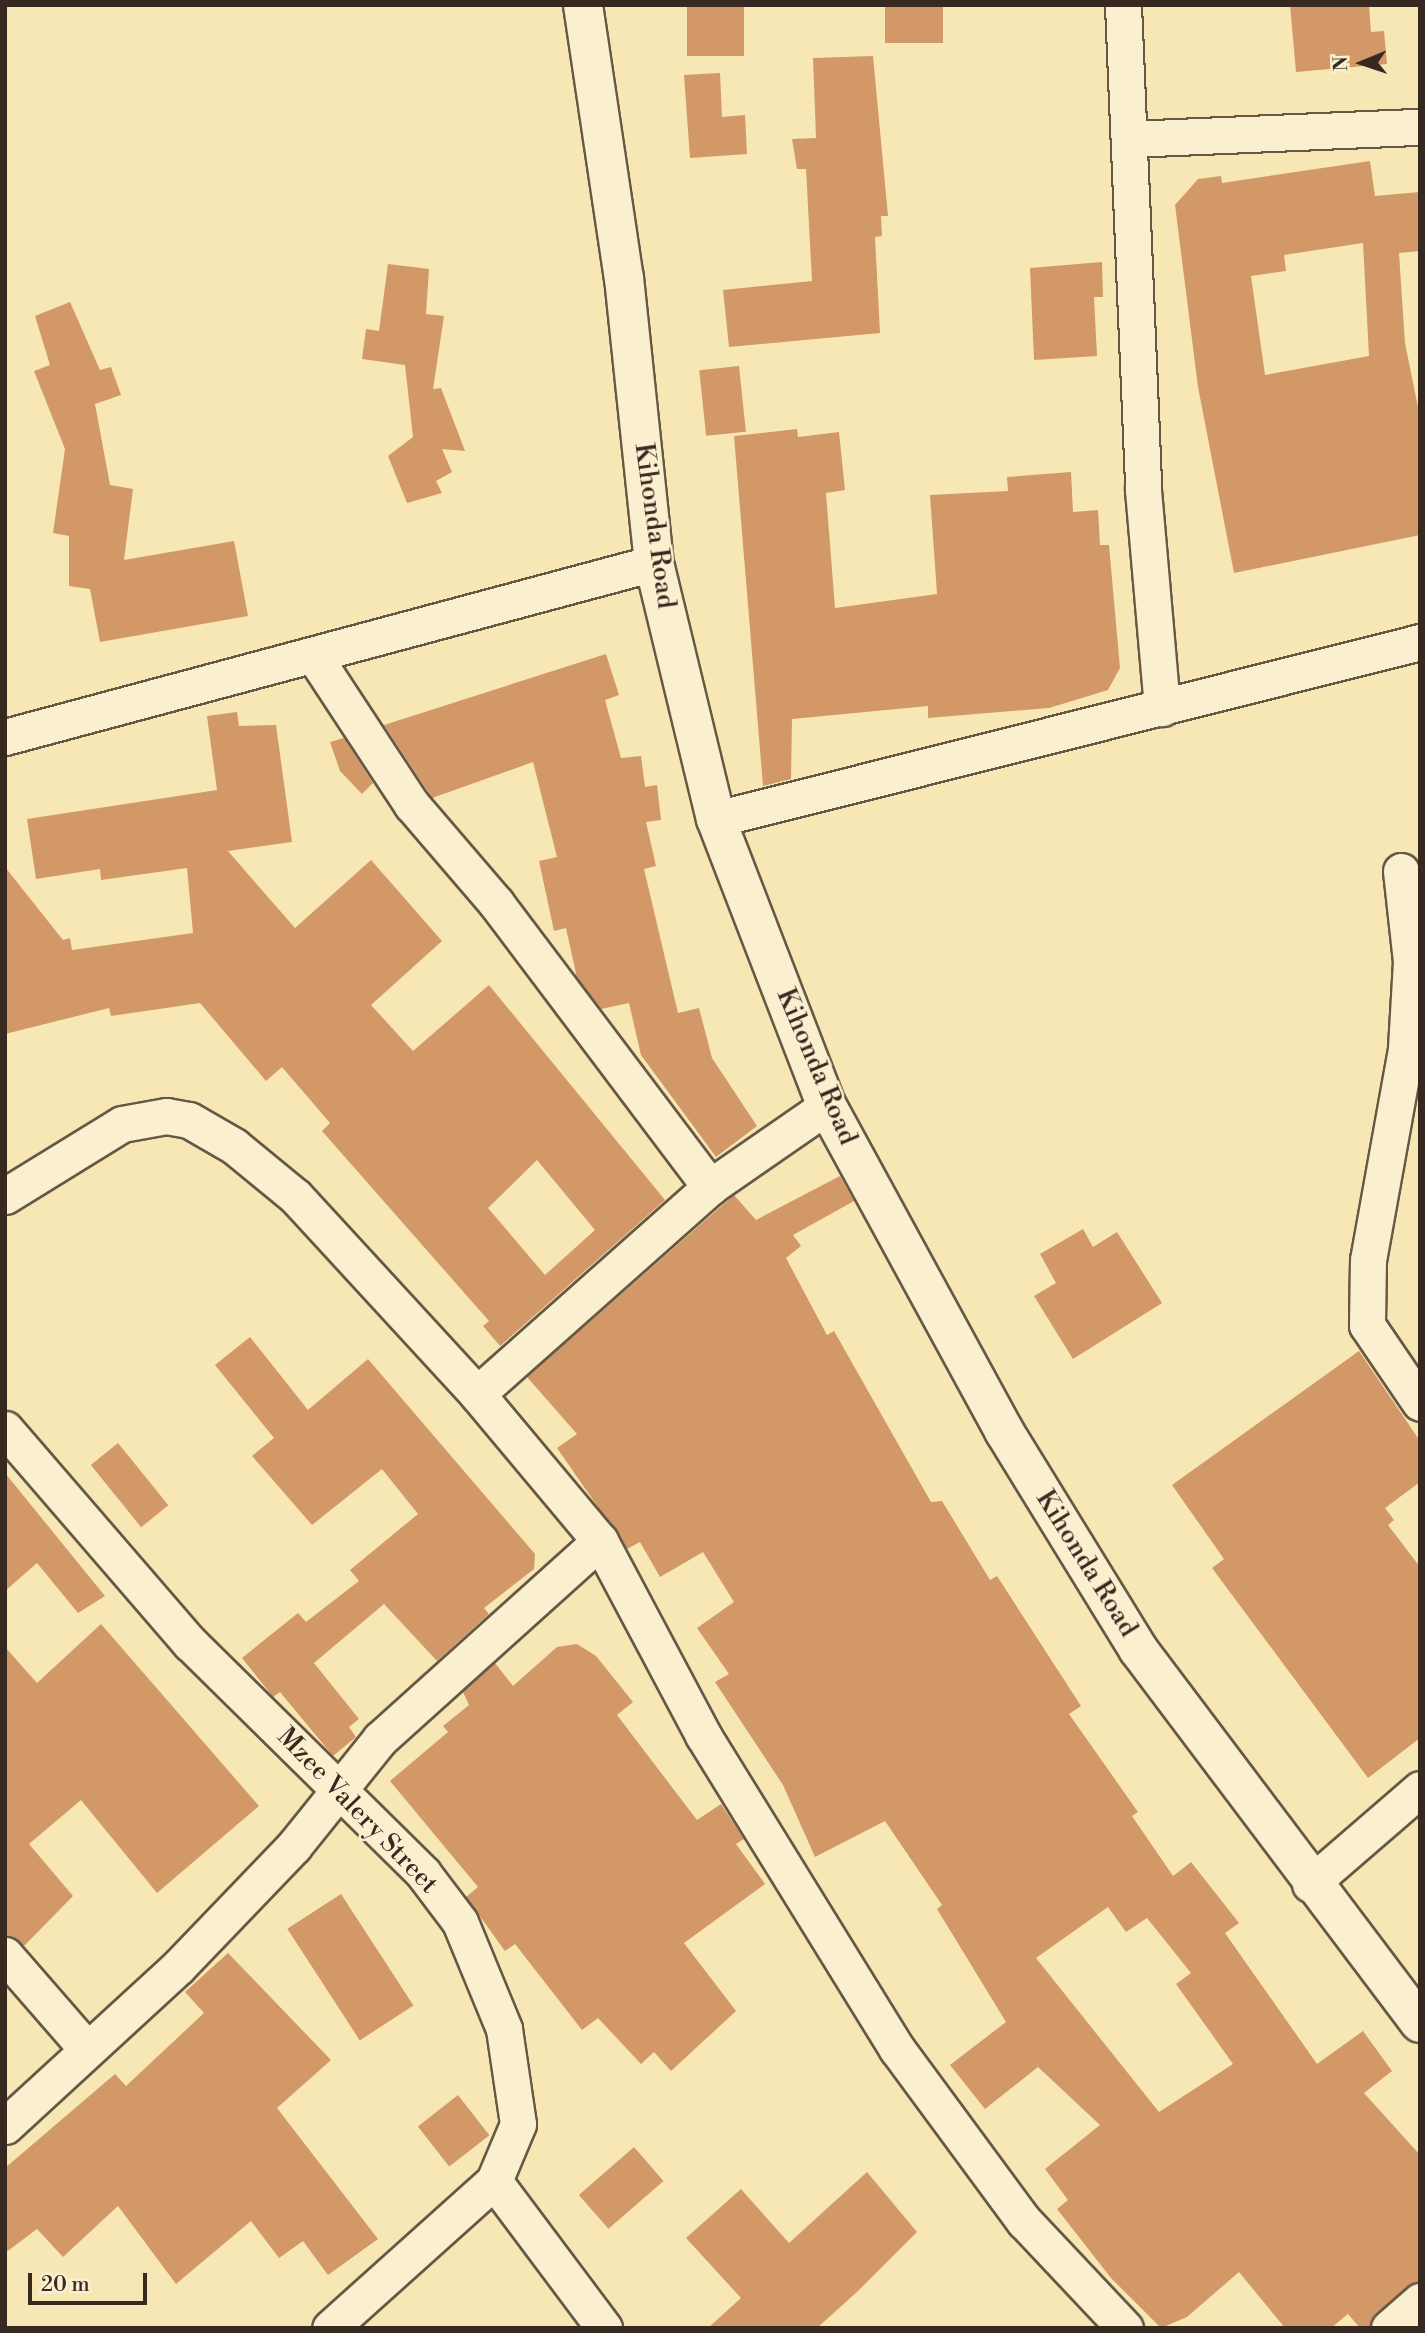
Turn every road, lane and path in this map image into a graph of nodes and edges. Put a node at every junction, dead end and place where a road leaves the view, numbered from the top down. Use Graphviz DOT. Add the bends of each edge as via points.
graph roads {
  1 [pos="583,5"];
  2 [pos="1124,5"];
  3 [pos="1420,127"];
  4 [pos="1129,139"];
  5 [pos="654,563"];
  6 [pos="1420,642"];
  7 [pos="314,656"];
  8 [pos="1162,708"];
  9 [pos="5,737"];
  10 [pos="716,819"];
  11 [pos="1401,871"];
  12 [pos="827,1106"];
  13 [pos="710,1187"];
  14 [pos="5,1196"];
  15 [pos="477,1394"];
  16 [pos="1420,1403"];
  17 [pos="5,1429"];
  18 [pos="600,1541"];
  19 [pos="1420,1789"];
  20 [pos="334,1793"];
  21 [pos="1310,1884"];
  22 [pos="5,1955"];
  23 [pos="1420,2023"];
  24 [pos="85,2047"];
  25 [pos="5,2126"];
  26 [pos="494,2181"];
  27 [pos="1420,2301"];
  28 [pos="330,2328"];
  29 [pos="604,2328"];
  30 [pos="1125,2328"];
  31 [pos="1389,2328"];
  1 -- 5 [label="street, Kihonda Road" via="624,278"];
  2 -- 4 [label="street"];
  3 -- 4 [label="street"];
  4 -- 8 [label="street" via="1143,490"];
  5 -- 7 [label="street"];
  5 -- 10 [label="street, Kihonda Road"];
  6 -- 8 [label="street"];
  7 -- 9 [label="street"];
  7 -- 13 [label="street" via="412,805 496,903"];
  8 -- 10 [label="street"];
  10 -- 12 [label="street, Kihonda Road"];
  11 -- 16 [label="street" via="1412,961 1406,1049 1368,1259 1367,1325"];
  12 -- 13 [label="street"];
  12 -- 21 [label="street, Kihonda Road" via="1004,1431 1131,1637"];
  13 -- 15 [label="street"];
  14 -- 15 [label="street" via="122,1124 166,1116 189,1120 234,1146 296,1197"];
  15 -- 18 [label="street"];
  17 -- 20 [label="street, Mzee Valery Street" via="190,1643"];
  18 -- 20 [label="street" via="439,1682"];
  18 -- 30 [label="street" via="703,1735 897,2049 1024,2221"];
  19 -- 21 [label="street"];
  20 -- 24 [label="street" via="294,1846 179,1966"];
  20 -- 26 [label="street, Mzee Valery Street" via="423,1873 460,1922 514,2070 518,2124"];
  21 -- 23 [label="street, Kihonda Road"];
  22 -- 24 [label="street"];
  24 -- 25 [label="street"];
  26 -- 28 [label="street, Mzee Valery Street"];
  26 -- 29 [label="street"];
  27 -- 31 [label="street"];
}
